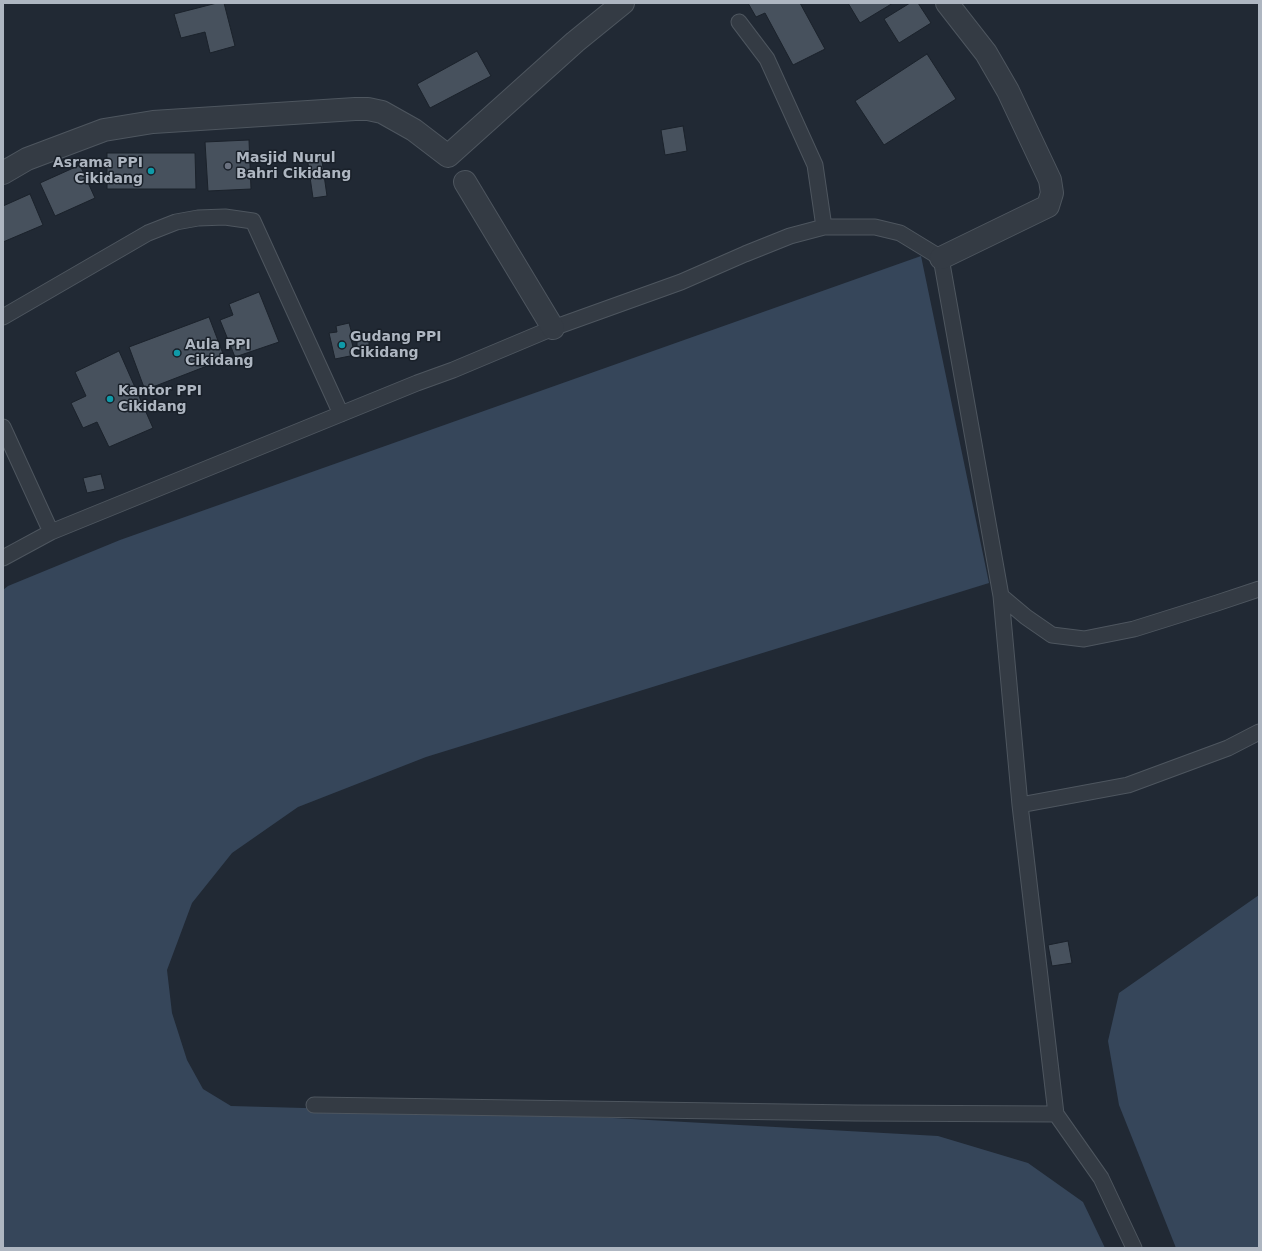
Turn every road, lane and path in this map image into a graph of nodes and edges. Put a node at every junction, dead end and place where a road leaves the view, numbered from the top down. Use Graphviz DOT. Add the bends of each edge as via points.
graph roads {
  1 [pos="623,3"];
  2 [pos="947,3"];
  3 [pos="739,22"];
  4 [pos="3,173"];
  5 [pos="465,182"];
  6 [pos="824,227"];
  7 [pos="941,258"];
  8 [pos="3,317"];
  9 [pos="553,328"];
  10 [pos="341,414"];
  11 [pos="3,427"];
  12 [pos="51,532"];
  13 [pos="3,558"];
  14 [pos="1259,589"];
  15 [pos="1001,596"];
  16 [pos="1259,732"];
  17 [pos="1020,805"];
  18 [pos="314,1105"];
  19 [pos="1056,1114"];
  20 [pos="1134,1248"];
  1 -- 4 [label="street" via="575,42 448,156 414,130 382,112 355,109 153,122 104,130 27,159"];
  2 -- 7 [label="street" via="986,53 1008,91 1050,180 1052,193 1048,206"];
  3 -- 6 [label="lane" via="767,60 815,165"];
  5 -- 9 [label="street"];
  6 -- 7 [label="lane" via="875,227 900,233"];
  6 -- 9 [label="lane" via="790,236 682,282"];
  7 -- 15 [label="lane"];
  8 -- 10 [label="lane" via="148,233 176,222 225,217 253,221"];
  9 -- 10 [label="lane"];
  10 -- 12 [label="lane"];
  11 -- 12 [label="lane"];
  12 -- 13 [label="lane"];
  14 -- 15 [label="lane" via="1134,629 1084,639 1052,635"];
  15 -- 17 [label="lane"];
  16 -- 17 [label="lane" via="1228,748 1128,785"];
  17 -- 19 [label="lane"];
  18 -- 19 [label="lane" via="855,1114"];
  19 -- 20 [label="lane" via="1101,1178"];
}
